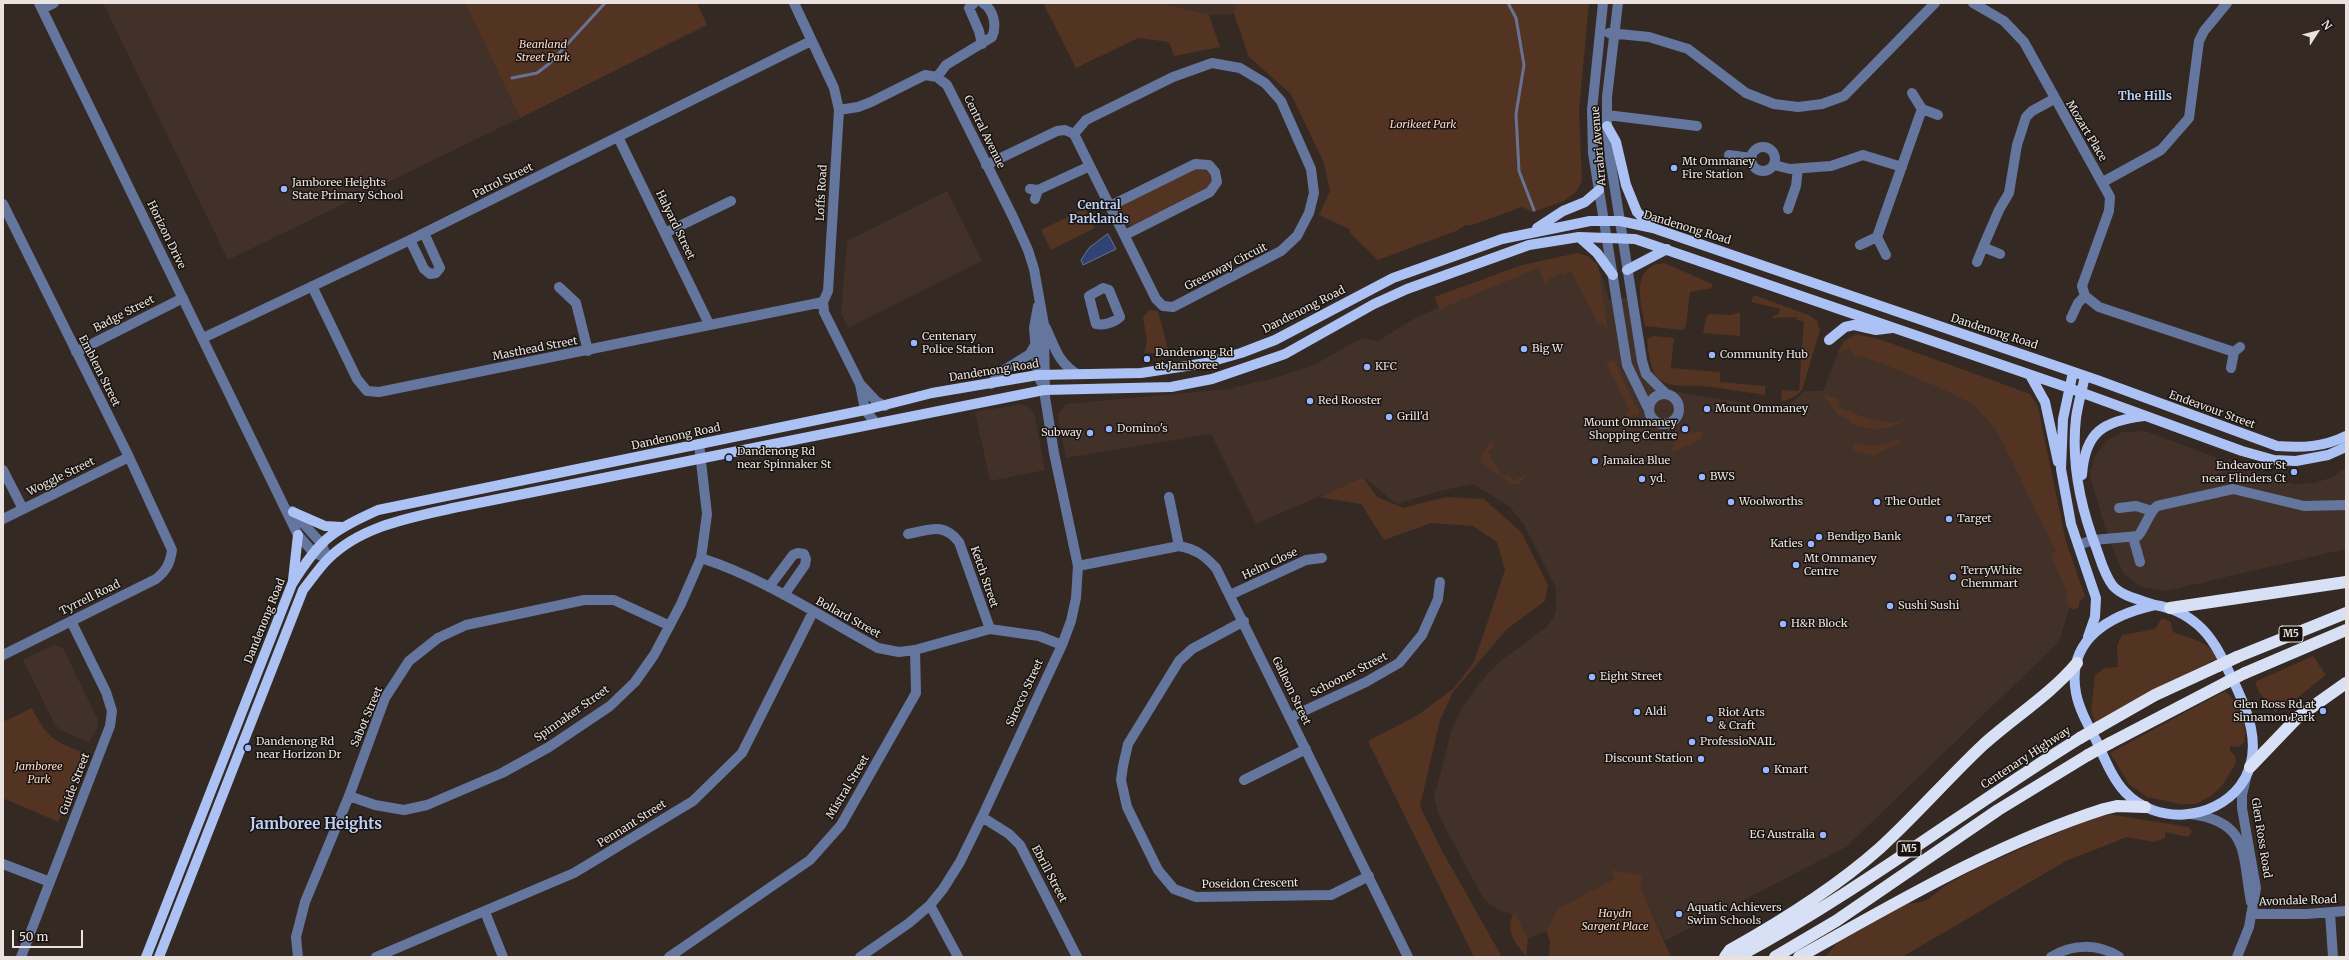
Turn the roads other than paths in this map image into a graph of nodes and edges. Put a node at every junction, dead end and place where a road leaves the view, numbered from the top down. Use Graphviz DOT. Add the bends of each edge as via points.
graph roads {
  1 [pos="54,3"];
  2 [pos="794,3"];
  3 [pos="974,3"];
  4 [pos="983,3"];
  5 [pos="1603,3"];
  6 [pos="1618,3"];
  7 [pos="1935,3"];
  8 [pos="1973,3"];
  9 [pos="2227,3"];
  10 [pos="40,6"];
  11 [pos="1600,32"];
  12 [pos="1615,34"];
  13 [pos="811,40"];
  14 [pos="982,44"];
  15 [pos="937,77"];
  16 [pos="1912,93"];
  17 [pos="2054,99"];
  18 [pos="1922,109"];
  19 [pos="839,110"];
  20 [pos="1607,114"];
  21 [pos="1938,115"];
  22 [pos="1607,126"];
  23 [pos="1697,126"];
  24 [pos="1074,134"];
  25 [pos="618,137"];
  26 [pos="1729,155"];
  27 [pos="1750,158"];
  28 [pos="986,165"];
  29 [pos="1774,165"];
  30 [pos="1090,166"];
  31 [pos="1902,167"];
  32 [pos="1798,169"];
  33 [pos="2103,182"];
  34 [pos="1599,190"];
  35 [pos="1034,193"];
  36 [pos="731,200"];
  37 [pos="3,204"];
  38 [pos="1110,206"];
  39 [pos="1788,209"];
  40 [pos="1604,220"];
  41 [pos="1620,221"];
  42 [pos="1653,228"];
  43 [pos="665,232"];
  44 [pos="1532,232"];
  45 [pos="424,233"];
  46 [pos="1125,235"];
  47 [pos="1579,237"];
  48 [pos="1606,237"];
  49 [pos="1877,237"];
  50 [pos="1622,238"];
  51 [pos="410,240"];
  52 [pos="1860,245"];
  53 [pos="1983,247"];
  54 [pos="1668,249"];
  55 [pos="2000,254"];
  56 [pos="1886,255"];
  57 [pos="1977,262"];
  58 [pos="1627,270"];
  59 [pos="1613,275"];
  60 [pos="312,286"];
  61 [pos="559,287"];
  62 [pos="2085,296"];
  63 [pos="183,298"];
  64 [pos="823,302"];
  65 [pos="1038,302"];
  66 [pos="2071,318"];
  67 [pos="709,324"];
  68 [pos="1044,325"];
  69 [pos="1896,328"];
  70 [pos="203,338"];
  71 [pos="1829,340"];
  72 [pos="1035,345"];
  73 [pos="588,351"];
  74 [pos="76,352"];
  75 [pos="2231,368"];
  76 [pos="2073,372"];
  77 [pos="1077,374"];
  78 [pos="1042,375"];
  79 [pos="2030,375"];
  80 [pos="2085,376"];
  81 [pos="860,384"];
  82 [pos="991,384"];
  83 [pos="2069,388"];
  84 [pos="1044,390"];
  85 [pos="1665,393"];
  86 [pos="2083,393"];
  87 [pos="884,406"];
  88 [pos="1648,408"];
  89 [pos="865,410"];
  90 [pos="2147,416"];
  91 [pos="875,422"];
  92 [pos="2346,436"];
  93 [pos="699,444"];
  94 [pos="2346,447"];
  95 [pos="129,457"];
  96 [pos="701,458"];
  97 [pos="2061,469"];
  98 [pos="3,470"];
  99 [pos="270,478"];
  100 [pos="2081,495"];
  101 [pos="1169,497"];
  102 [pos="2346,505"];
  103 [pos="2119,508"];
  104 [pos="23,509"];
  105 [pos="2152,511"];
  106 [pos="292,512"];
  107 [pos="3,519"];
  108 [pos="342,527"];
  109 [pos="908,534"];
  110 [pos="298,535"];
  111 [pos="2133,537"];
  112 [pos="2093,540"];
  113 [pos="321,543"];
  114 [pos="2078,545"];
  115 [pos="1180,546"];
  116 [pos="172,550"];
  117 [pos="313,552"];
  118 [pos="701,558"];
  119 [pos="1322,558"];
  120 [pos="328,559"];
  121 [pos="2140,562"];
  122 [pos="1078,566"];
  123 [pos="1440,582"];
  124 [pos="2346,582"];
  125 [pos="292,584"];
  126 [pos="769,587"];
  127 [pos="784,595"];
  128 [pos="1230,596"];
  129 [pos="2155,605"];
  130 [pos="2170,608"];
  131 [pos="813,612"];
  132 [pos="2346,612"];
  133 [pos="71,621"];
  134 [pos="1244,621"];
  135 [pos="668,625"];
  136 [pos="990,629"];
  137 [pos="2346,630"];
  138 [pos="2087,641"];
  139 [pos="1062,645"];
  140 [pos="915,650"];
  141 [pos="3,655"];
  142 [pos="2077,663"];
  143 [pos="2346,683"];
  144 [pos="1291,717"];
  145 [pos="1306,749"];
  146 [pos="2248,771"];
  147 [pos="1244,780"];
  148 [pos="349,796"];
  149 [pos="2146,807"];
  150 [pos="2191,814"];
  151 [pos="982,817"];
  152 [pos="3,864"];
  153 [pos="1369,876"];
  154 [pos="50,882"];
  155 [pos="930,905"];
  156 [pos="2251,910"];
  157 [pos="2346,911"];
  158 [pos="485,912"];
  159 [pos="2330,913"];
  160 [pos="20,957"];
  161 [pos="146,957"];
  162 [pos="159,957"];
  163 [pos="298,957"];
  164 [pos="376,957"];
  165 [pos="502,957"];
  166 [pos="668,957"];
  167 [pos="860,957"];
  168 [pos="958,957"];
  169 [pos="1077,957"];
  170 [pos="1408,957"];
  171 [pos="1725,957"];
  172 [pos="1737,957"];
  173 [pos="1775,957"];
  174 [pos="1799,957"];
  175 [pos="2051,957"];
  176 [pos="2119,957"];
  177 [pos="2237,957"];
  178 [pos="2333,957"];
  1 -- 10 [label="street"];
  2 -- 13 [label="street, Loffs Road"];
  3 -- 14 [label="street" via="969,8"];
  4 -- 14 [label="street" via="994,20 995,29 992,37"];
  5 -- 11 [label="street, Arrabri Avenue"];
  6 -- 12 [label="street, Arrabri Avenue"];
  7 -- 12 [label="street" via="1844,96 1810,106 1774,104 1746,93 1688,49 1649,37"];
  8 -- 17 [label="street, Mozart Place" via="2016,31"];
  9 -- 33 [label="street" via="2199,41 2189,118 2161,150"];
  10 -- 63 [label="street, Horizon Drive"];
  11 -- 12 [label="street"];
  11 -- 34 [label="street, Arrabri Avenue" via="1592,124 1593,153"];
  12 -- 20 [label="street, Arrabri Avenue"];
  13 -- 19 [label="street, Loffs Road" via="834,88"];
  13 -- 25 [label="street, Patrol Street"];
  14 -- 15 [label="street" via="946,65"];
  15 -- 19 [label="street" via="925,75 871,102"];
  15 -- 28 [label="street, Central Avenue" via="947,85"];
  16 -- 18 [label="street"];
  17 -- 33 [label="street, Mozart Place"];
  17 -- 53 [label="street" via="2032,111 2026,118 2016,145 2009,193"];
  18 -- 21 [label="street"];
  18 -- 31 [label="street"];
  19 -- 64 [label="street, Loffs Road" via="828,292"];
  20 -- 22 [label="street, Arrabri Avenue"];
  20 -- 23 [label="street"];
  22 -- 41 [label="street, Arrabri Avenue"];
  22 -- 42 [label="main road" via="1616,142 1626,185 1637,212"];
  24 -- 28 [label="street" via="1065,130 1057,131"];
  24 -- 30 [label="street, Greenway Circuit"];
  24 -- 46 [label="street, Greenway Circuit" via="1086,120 1174,77 1212,63 1240,68 1265,83 1280,101 1311,169 1314,193 1309,213 1297,236 1281,252 1173,307 1163,306 1156,299"];
  25 -- 43 [label="street, Halyard Street"];
  25 -- 45 [label="street, Patrol Street"];
  26 -- 27 [label="street"];
  27 -- 29 [label="street" via="1752,166 1758,171 1767,171"];
  27 -- 29 [label="street" via="1754,150 1766,147 1775,155"];
  28 -- 65 [label="street, Central Avenue" via="1028,250 1034,270"];
  29 -- 32 [label="street"];
  30 -- 35 [label="street"];
  30 -- 38 [label="street, Greenway Circuit"];
  31 -- 32 [label="street" via="1863,155 1831,166"];
  31 -- 49 [label="street"];
  32 -- 39 [label="street" via="1796,186"];
  33 -- 62 [label="street, Mozart Place" via="2110,197 2109,211 2082,286"];
  34 -- 40 [label="street, Arrabri Avenue"];
  34 -- 44 [label="main road" via="1585,202 1563,211"];
  36 -- 43 [label="street"];
  37 -- 74 [label="street, Emblem Street"];
  38 -- 46 [label="street, Greenway Circuit"];
  38 -- 46 [label="street" via="1195,164 1209,165 1215,172 1217,182 1210,192"];
  40 -- 41 [label="main road, Dandenong Road"];
  40 -- 44 [label="main road, Dandenong Road"];
  40 -- 48 [label="street, Arrabri Avenue"];
  41 -- 42 [label="main road, Dandenong Road"];
  41 -- 50 [label="street, Arrabri Avenue"];
  42 -- 76 [label="main road, Dandenong Road"];
  43 -- 67 [label="street, Halyard Street"];
  44 -- 77 [label="main road, Dandenong Road" via="1502,239 1393,278 1275,340 1225,358 1141,373"];
  45 -- 51 [label="street, Patrol Street"];
  45 -- 51 [label="street" via="440,268 436,273 430,274 424,269"];
  47 -- 48 [label="main road"];
  47 -- 59 [label="main road" via="1597,252"];
  47 -- 84 [label="main road" via="1528,245 1408,289 1374,304 1285,354 1212,379 1171,386"];
  48 -- 50 [label="main road"];
  48 -- 59 [label="street, Arrabri Avenue"];
  49 -- 52 [label="street"];
  49 -- 56 [label="street"];
  50 -- 54 [label="main road" via="1635,239"];
  50 -- 58 [label="street, Arrabri Avenue"];
  51 -- 60 [label="street, Patrol Street"];
  53 -- 55 [label="street"];
  53 -- 57 [label="street"];
  54 -- 58 [label="main road"];
  54 -- 69 [label="main road"];
  58 -- 85 [label="street, Arrabri Avenue" via="1646,374"];
  59 -- 88 [label="street, Arrabri Avenue" via="1627,365"];
  60 -- 70 [label="street, Patrol Street"];
  60 -- 73 [label="street, Masthead Street" via="357,379 367,392 379,392"];
  61 -- 73 [label="street" via="576,303"];
  62 -- 66 [label="street" via="2078,303"];
  62 -- 75 [label="street" via="2099,307 2237,350"];
  63 -- 70 [label="street, Horizon Drive"];
  63 -- 74 [label="street, Badge Street"];
  64 -- 67 [label="street, Masthead Street"];
  64 -- 81 [label="street" via="824,312"];
  65 -- 68 [label="street, Central Avenue"];
  65 -- 72 [label="street, Central Avenue" via="1034,328"];
  67 -- 73 [label="street, Masthead Street"];
  68 -- 77 [label="street, Central Avenue" via="1060,360"];
  68 -- 78 [label="street, Central Avenue"];
  69 -- 71 [label="main road" via="1876,330 1854,325 1845,327"];
  69 -- 79 [label="main road"];
  70 -- 99 [label="street, Horizon Drive"];
  72 -- 78 [label="street, Central Avenue"];
  72 -- 82 [label="street" via="1030,354 1001,372"];
  74 -- 95 [label="street, Emblem Street"];
  76 -- 80 [label="main road, Endeavour Street"];
  76 -- 83 [label="main road"];
  77 -- 78 [label="main road, Dandenong Road"];
  78 -- 82 [label="main road, Dandenong Road"];
  78 -- 84 [label="street, Central Avenue"];
  79 -- 83 [label="main road"];
  79 -- 97 [label="main road" via="2046,402"];
  80 -- 86 [label="main road"];
  80 -- 92 [label="main road, Endeavour Street" via="2277,446 2315,447"];
  81 -- 87 [label="street"];
  81 -- 89 [label="street"];
  82 -- 87 [label="main road, Dandenong Road" via="932,393"];
  83 -- 86 [label="main road"];
  83 -- 97 [label="main road" via="2063,419"];
  84 -- 91 [label="main road"];
  84 -- 122 [label="street, Sirocco Street" via="1054,453"];
  85 -- 88 [label="street" via="1653,398"];
  85 -- 88 [label="street" via="1674,396 1679,404 1676,418 1668,424 1659,423 1651,417"];
  86 -- 90 [label="main road"];
  86 -- 100 [label="main road" via="2075,435"];
  87 -- 89 [label="main road, Dandenong Road"];
  89 -- 91 [label="street"];
  89 -- 93 [label="main road, Dandenong Road"];
  90 -- 94 [label="main road" via="2274,460 2310,459"];
  90 -- 100 [label="main road" via="2112,422 2097,432 2086,451"];
  91 -- 96 [label="main road"];
  93 -- 96 [label="street, Spinnaker Street"];
  93 -- 108 [label="main road, Dandenong Road" via="378,510"];
  95 -- 104 [label="street, Woggle Street"];
  95 -- 116 [label="street, Emblem Street"];
  96 -- 118 [label="street, Spinnaker Street" via="707,514"];
  96 -- 120 [label="main road" via="410,518 363,534"];
  97 -- 114 [label="main road" via="2071,524"];
  98 -- 104 [label="street"];
  99 -- 106 [label="street, Horizon Drive"];
  99 -- 110 [label="street, Horizon Drive"];
  100 -- 112 [label="main road"];
  101 -- 115 [label="street"];
  102 -- 105 [label="street" via="2304,506 2233,489 2157,506"];
  103 -- 105 [label="street" via="2136,506"];
  104 -- 107 [label="street, Woggle Street"];
  105 -- 111 [label="street" via="2145,528 2138,536"];
  106 -- 108 [label="main road" via="325,526"];
  106 -- 113 [label="street, Horizon Drive"];
  108 -- 113 [label="main road, Dandenong Road"];
  109 -- 136 [label="street, Ketch Street" via="941,528 952,534 959,542"];
  110 -- 117 [label="street, Horizon Drive"];
  110 -- 125 [label="main road"];
  111 -- 112 [label="street"];
  111 -- 121 [label="street"];
  112 -- 114 [label="street"];
  112 -- 129 [label="main road" via="2112,585 2123,593"];
  113 -- 117 [label="main road, Dandenong Road"];
  113 -- 120 [label="street, Horizon Drive"];
  114 -- 138 [label="main road" via="2096,598 2095,617"];
  115 -- 122 [label="street, Galleon Street"];
  115 -- 128 [label="street, Galleon Street" via="1191,548 1205,556 1216,568"];
  116 -- 133 [label="street, Tyrrell Road" via="171,561 156,579"];
  117 -- 120 [label="street, Horizon Drive"];
  117 -- 125 [label="main road, Dandenong Road"];
  118 -- 126 [label="street, Bollard Street" via="726,566"];
  118 -- 135 [label="street, Spinnaker Street"];
  119 -- 128 [label="street, Helm Close" via="1306,560"];
  120 -- 162 [label="main road" via="303,590 294,611"];
  122 -- 139 [label="street, Sirocco Street" via="1074,605"];
  123 -- 144 [label="street, Schooner Street" via="1438,599 1422,635 1398,663 1366,682"];
  124 -- 130 [label="highway"];
  125 -- 161 [label="main road, Dandenong Road"];
  126 -- 127 [label="street, Bollard Street"];
  126 -- 127 [label="street" via="793,555 804,554 805,565"];
  127 -- 131 [label="street, Bollard Street"];
  128 -- 134 [label="street, Galleon Street"];
  129 -- 130 [label="main road"];
  129 -- 138 [label="main road" via="2115,617"];
  130 -- 146 [label="main road" via="2199,626 2220,654 2249,716 2252,740"];
  131 -- 140 [label="street, Bollard Street" via="878,648 898,652"];
  131 -- 158 [label="street, Pennant Street" via="742,754 693,800 574,873"];
  132 -- 172 [label="highway, Centenary Highway / M5, bridge" via="2155,695 2016,778 1832,901"];
  133 -- 141 [label="street, Tyrrell Road"];
  133 -- 154 [label="street, Guide Street" via="106,692 112,711 110,726"];
  134 -- 144 [label="street, Galleon Street"];
  134 -- 153 [label="street, Poseidon Crescent" via="1192,649 1180,662 1128,744 1121,780 1127,807 1158,870 1174,889 1185,894 1196,897 1331,895"];
  135 -- 148 [label="street, Spinnaker Street" via="654,655 635,682 610,706 549,747 502,773 427,805 404,810 375,805"];
  135 -- 148 [label="street, Sabot Street" via="614,600 584,600 466,625 438,638 409,661 385,698"];
  136 -- 139 [label="street, Bollard Street" via="1039,636"];
  136 -- 140 [label="street, Bollard Street"];
  137 -- 173 [label="highway, M5, bridge" via="2245,673 2110,743 1998,810 1836,921"];
  138 -- 142 [label="main road"];
  139 -- 151 [label="street, Sirocco Street"];
  140 -- 166 [label="street, Mistral Street" via="916,693 841,825 810,860 681,951"];
  142 -- 149 [label="main road" via="2075,684 2084,716 2121,787"];
  142 -- 171 [label="highway" via="2058,684 2006,724 1973,754 1880,848 1834,884 1730,950"];
  143 -- 146 [label="highway" via="2298,717"];
  144 -- 145 [label="street, Galleon Street"];
  145 -- 147 [label="street"];
  145 -- 153 [label="street, Galleon Street"];
  146 -- 150 [label="main road" via="2240,785 2225,800 2216,806"];
  146 -- 156 [label="street, Glen Ross Road" via="2241,801 2256,879"];
  148 -- 163 [label="street, Sabot Street" via="305,902 296,937"];
  149 -- 150 [label="main road" via="2169,814"];
  149 -- 174 [label="highway" via="2117,806 2104,809 2026,839 1903,898"];
  150 -- 156 [label="street, Glen Ross Road" via="2217,820 2229,827 2238,838 2244,853"];
  151 -- 155 [label="street, Sirocco Street" via="960,862"];
  151 -- 169 [label="street, Ebrill Street" via="1009,834 1020,845"];
  152 -- 154 [label="street"];
  153 -- 170 [label="street, Galleon Street"];
  154 -- 160 [label="street, Guide Street"];
  155 -- 167 [label="street, Sirocco Street"];
  155 -- 168 [label="street"];
  156 -- 159 [label="street, Avondale Road"];
  156 -- 177 [label="street, Glen Ross Road"];
  157 -- 159 [label="street, Avondale Road"];
  158 -- 164 [label="street, Pennant Street"];
  158 -- 165 [label="street"];
  159 -- 178 [label="street"];
  175 -- 176 [label="street" via="2063,950 2083,946 2106,950"];
}
